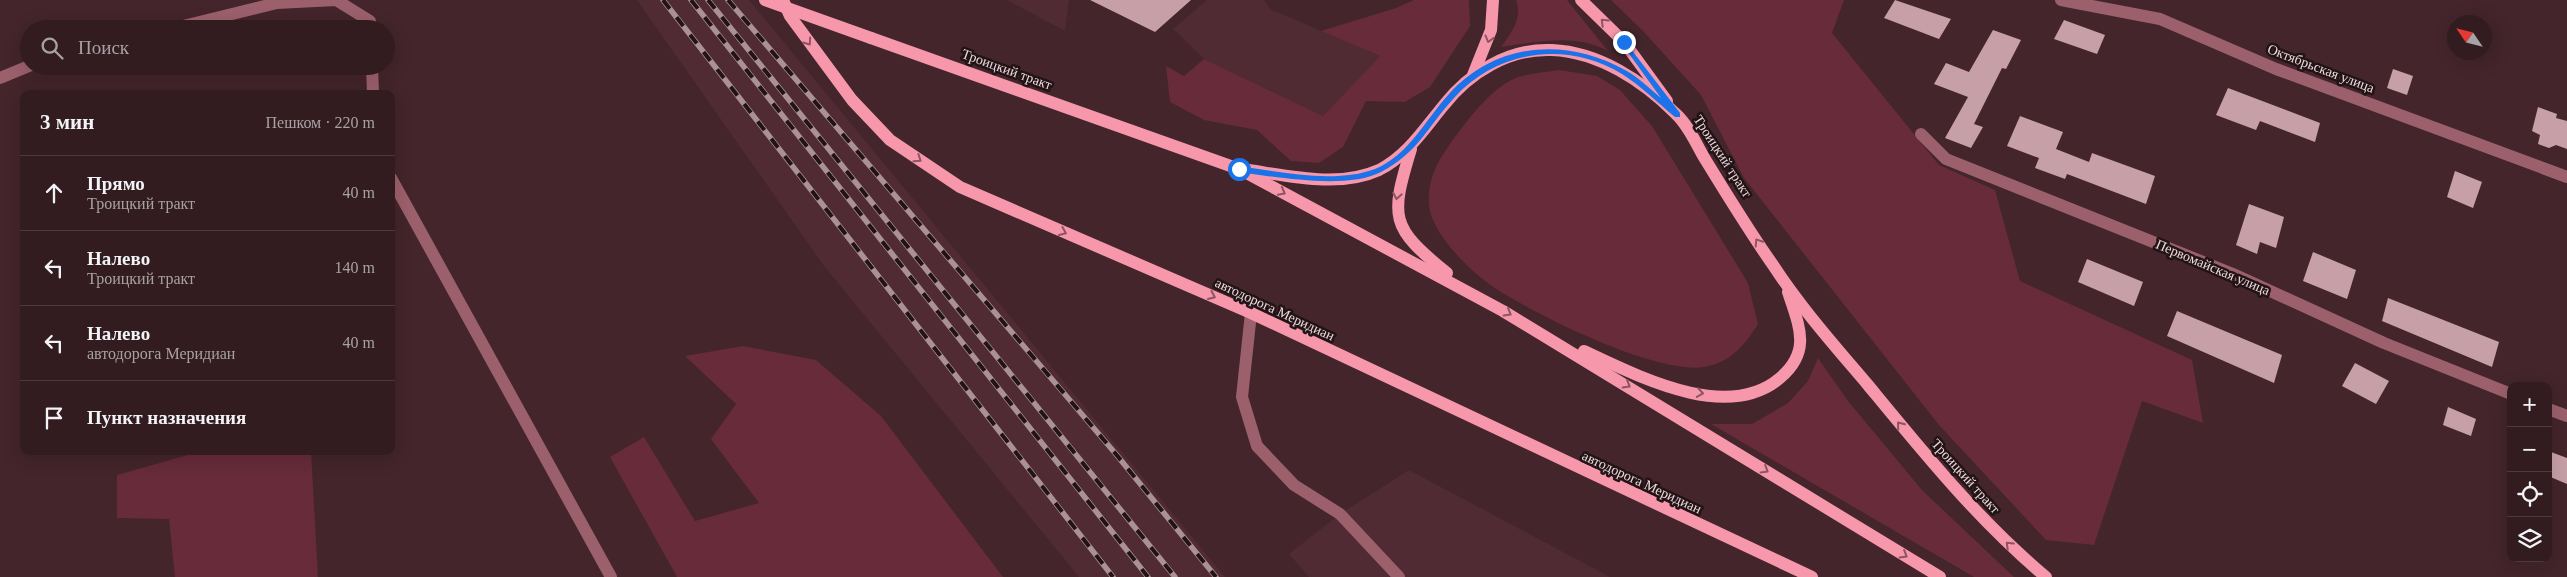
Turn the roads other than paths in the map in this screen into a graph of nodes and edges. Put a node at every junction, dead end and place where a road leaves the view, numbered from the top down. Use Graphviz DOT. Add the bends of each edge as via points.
graph roads {
  1 [pos="765,0"];
  2 [pos="783,0"];
  3 [pos="1493,0"];
  4 [pos="1581,0"];
  5 [pos="2061,0"];
  6 [pos="2130,6"];
  7 [pos="208,20"];
  8 [pos="367,20"];
  9 [pos="20,70"];
  10 [pos="372,75"];
  11 [pos="1473,75"];
  12 [pos="0,78"];
  13 [pos="373,90"];
  14 [pos="1678,115"];
  15 [pos="1921,134"];
  16 [pos="1411,149"];
  17 [pos="1239,169"];
  18 [pos="2567,177"];
  19 [pos="395,185"];
  20 [pos="1785,283"];
  21 [pos="1475,294"];
  22 [pos="1251,313"];
  23 [pos="1540,332"];
  24 [pos="2507,392"];
  25 [pos="2552,410"];
  26 [pos="2567,416"];
  27 [pos="611,577"];
  28 [pos="1399,577"];
  29 [pos="1812,577"];
  30 [pos="1940,577"];
  31 [pos="2046,577"];
  1 -- 17 [label="main road, Троицкий тракт, bridge"];
  2 -- 22 [label="main road, автодорога Меридиан, one-way" via="790,16 852,100 890,140 960,187"];
  3 -- 11 [label="main road, one-way" via="1495,15 1488,45"];
  14 -- 4 [label="main road, one-way" via="1624,42"];
  5 -- 6 [label="street, Октябрьская улица"];
  6 -- 18 [label="street, Октябрьская улица" via="2276,69"];
  7 -- 8 [label="street" via="278,3 336,0"];
  9 -- 12 [label="street"];
  10 -- 13 [label="street"];
  11 -- 14 [label="main road, Троицкий тракт" via="1514,55 1549,50 1571,52 1624,72"];
  11 -- 16 [label="main road, Троицкий тракт" via="1451,96"];
  20 -- 14 [label="main road, Троицкий тракт, one-way"];
  15 -- 24 [label="street, Первомайская улица" via="1946,160 2233,274 2384,343"];
  16 -- 17 [label="main road, Троицкий тракт" via="1377,171 1346,177 1305,178"];
  16 -- 21 [label="main road, one-way" via="1395,214 1403,234 1420,252"];
  17 -- 21 [label="main road, Троицкий тракт, one-way"];
  19 -- 27 [label="street"];
  23 -- 20 [label="main road, one-way" via="1658,384 1734,397 1761,392 1780,382 1800,351 1798,321"];
  31 -- 20 [label="main road, Троицкий тракт, one-way" via="1960,498"];
  21 -- 23 [label="main road, Троицкий тракт, one-way"];
  22 -- 28 [label="street" via="1242,397 1256,446 1294,485 1340,514"];
  22 -- 29 [label="main road, автодорога Меридиан"];
  23 -- 30 [label="main road, Троицкий тракт, one-way"];
  25 -- 26 [label="street"];
}
